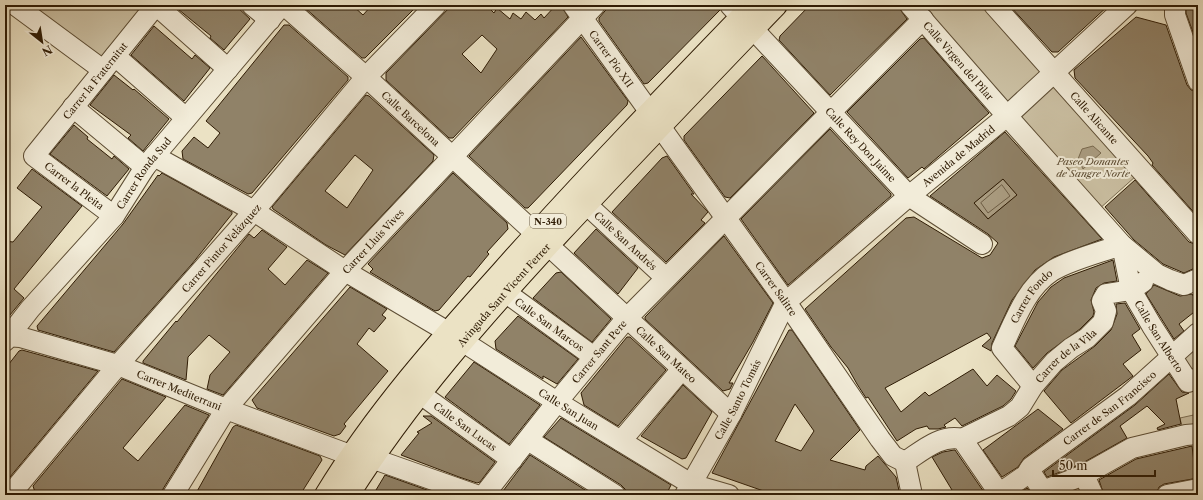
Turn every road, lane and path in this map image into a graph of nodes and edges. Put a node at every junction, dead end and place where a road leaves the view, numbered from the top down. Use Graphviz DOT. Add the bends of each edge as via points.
graph roads {
  1 [pos="15,5"];
  2 [pos="156,5"];
  3 [pos="252,5"];
  4 [pos="283,5"];
  5 [pos="436,5"];
  6 [pos="776,5"];
  7 [pos="994,5"];
  8 [pos="1127,5"];
  9 [pos="1175,5"];
  10 [pos="584,9"];
  11 [pos="917,12"];
  12 [pos="745,14"];
  13 [pos="270,20"];
  14 [pos="109,63"];
  15 [pos="228,69"];
  16 [pos="1056,72"];
  17 [pos="366,77"];
  18 [pos="1198,81"];
  19 [pos="73,108"];
  20 [pos="831,112"];
  21 [pos="1007,116"];
  22 [pos="186,118"];
  23 [pos="655,120"];
  24 [pos="34,156"];
  25 [pos="452,156"];
  26 [pos="149,161"];
  27 [pos="909,196"];
  28 [pos="586,204"];
  29 [pos="254,211"];
  30 [pos="114,216"];
  31 [pos="725,217"];
  32 [pos="1198,234"];
  33 [pos="542,240"];
  34 [pos="982,244"];
  35 [pos="1122,245"];
  36 [pos="345,271"];
  37 [pos="1157,274"];
  38 [pos="666,278"];
  39 [pos="1191,282"];
  40 [pos="1131,290"];
  41 [pos="505,292"];
  42 [pos="786,302"];
  43 [pos="626,319"];
  44 [pos="1198,333"];
  45 [pos="455,337"];
  46 [pos="6,338"];
  47 [pos="1172,356"];
  48 [pos="594,357"];
  49 [pos="118,365"];
  50 [pos="682,370"];
  51 [pos="1193,380"];
  52 [pos="1034,386"];
  53 [pos="419,393"];
  54 [pos="557,402"];
  55 [pos="226,409"];
  56 [pos="731,414"];
  57 [pos="1198,434"];
  58 [pos="962,439"];
  59 [pos="528,440"];
  60 [pos="621,441"];
  61 [pos="361,456"];
  62 [pos="512,460"];
  63 [pos="905,462"];
  64 [pos="1030,470"];
  65 [pos="1084,475"];
  66 [pos="1198,489"];
  67 [pos="691,491"];
  68 [pos="998,494"];
  69 [pos="10,495"];
  70 [pos="173,495"];
  71 [pos="326,495"];
  72 [pos="348,495"];
  73 [pos="476,495"];
  74 [pos="484,495"];
  75 [pos="615,495"];
  76 [pos="729,495"];
  77 [pos="912,495"];
  78 [pos="1093,495"];
  79 [pos="1167,495"];
  1 -- 14 [label="street"];
  2 -- 14 [label="street, Carrer la Fraternitat"];
  2 -- 15 [label="street"];
  3 -- 13 [label="street"];
  4 -- 13 [label="street, Carrer Ronda Sud"];
  4 -- 17 [label="street, Calle Barcelona"];
  5 -- 17 [label="street, Carrer Pintor Velázquez"];
  6 -- 12 [label="highway, Avinguda Sant Vicent Ferrer / N-340"];
  7 -- 16 [label="street"];
  8 -- 16 [label="street, Avenida de Madrid"];
  9 -- 18 [label="street" via="1175,15"];
  10 -- 23 [label="street, Carrer Pío XII"];
  10 -- 25 [label="street, Carrer Lluis Vives"];
  11 -- 20 [label="street, Carrer Sant Pere"];
  11 -- 21 [label="street, Calle Virgen del Pilar"];
  12 -- 20 [label="street, Calle Rey Don Jaime"];
  12 -- 23 [label="highway, Avinguda Sant Vicent Ferrer / N-340"];
  13 -- 15 [label="street, Carrer Ronda Sud"];
  14 -- 19 [label="street, Carrer la Fraternitat"];
  14 -- 22 [label="street"];
  15 -- 22 [label="street, Carrer Ronda Sud"];
  16 -- 21 [label="street, Avenida de Madrid"];
  16 -- 32 [label="street, Calle Alicante"];
  17 -- 25 [label="street, Calle Barcelona"];
  17 -- 29 [label="street, Carrer Pintor Velázquez"];
  19 -- 24 [label="street, Carrer la Fraternitat"];
  19 -- 26 [label="street, Calle San Juan"];
  20 -- 27 [label="street, Calle Rey Don Jaime"];
  20 -- 31 [label="street, Carrer Sant Pere"];
  21 -- 27 [label="street, Avenida de Madrid"];
  21 -- 35 [label="street, Calle Virgen del Pilar"];
  22 -- 26 [label="street, Carrer Ronda Sud"];
  23 -- 28 [label="highway, Avinguda Sant Vicent Ferrer / N-340"];
  23 -- 31 [label="street, Carrer Salitre"];
  23 -- 33 [label="highway, Avinguda Sant Vicent Ferrer / N-340"];
  24 -- 30 [label="street, Carrer la Pleita"];
  25 -- 33 [label="street, Calle Barcelona"];
  25 -- 36 [label="street, Carrer Lluis Vives"];
  26 -- 29 [label="street, Calle San Juan"];
  26 -- 30 [label="street, Carrer Ronda Sud"];
  27 -- 34 [label="street, Calle Rey Don Jaime"];
  27 -- 42 [label="street, Avenida de Madrid"];
  28 -- 33 [label="highway, Avinguda Sant Vicent Ferrer / N-340"];
  28 -- 38 [label="street, Calle San Andrés"];
  29 -- 36 [label="street, Calle San Juan"];
  29 -- 49 [label="street, Carrer Pintor Velázquez"];
  30 -- 46 [label="street, Carrer Ronda Sud"];
  31 -- 38 [label="street, Carrer Sant Pere"];
  31 -- 42 [label="street, Carrer Salitre"];
  33 -- 41 [label="highway, Avinguda Sant Vicent Ferrer / N-340"];
  33 -- 43 [label="street, Calle San Mateo"];
  33 -- 45 [label="highway, Avinguda Sant Vicent Ferrer / N-340"];
  35 -- 37 [label="street, Calle Virgen del Pilar"];
  35 -- 40 [label="street, Calle San Alberto"];
  35 -- 52 [label="street, Carrer Fondo" via="1058,267 1033,288 1002,348"];
  36 -- 45 [label="street, Calle San Juan"];
  36 -- 55 [label="street, Carrer Lluis Vives"];
  37 -- 39 [label="street, Calle Virgen del Pilar"];
  37 -- 40 [label="street, Carrer de la Vila"];
  38 -- 43 [label="street, Carrer Sant Pere"];
  40 -- 47 [label="street, Calle San Alberto"];
  40 -- 52 [label="street, Carrer de la Vila" via="1106,294 1102,301 1106,311 1103,322 1087,338 1062,355"];
  41 -- 45 [label="highway, Avinguda Sant Vicent Ferrer / N-340"];
  41 -- 48 [label="street, Calle San Marcos"];
  42 -- 56 [label="street, Calle Santo Tomás"];
  42 -- 63 [label="street, Carrer Salitre" via="888,450 893,456"];
  43 -- 48 [label="street, Carrer Sant Pere"];
  43 -- 50 [label="street, Calle San Mateo"];
  44 -- 47 [label="street, Carrer de San Francisco"];
  45 -- 53 [label="highway, Avinguda Sant Vicent Ferrer / N-340"];
  45 -- 54 [label="street, Calle San Juan"];
  45 -- 61 [label="highway, Avinguda Sant Vicent Ferrer / N-340"];
  46 -- 49 [label="street, Carrer Mediterrani" via="20,337"];
  47 -- 51 [label="street, Calle San Alberto"];
  47 -- 64 [label="street, Carrer de San Francisco" via="1128,396"];
  48 -- 54 [label="street, Carrer Sant Pere"];
  49 -- 55 [label="street, Carrer Mediterrani"];
  49 -- 69 [label="street, Carrer Pintor Velázquez"];
  50 -- 56 [label="street, Calle San Mateo"];
  50 -- 60 [label="street"];
  52 -- 58 [label="street, Carrer de la Vila" via="1026,400 1014,412"];
  53 -- 61 [label="highway, Avinguda Sant Vicent Ferrer / N-340"];
  53 -- 62 [label="street, Calle San Lucas"];
  54 -- 59 [label="street, Carrer Sant Pere"];
  54 -- 60 [label="street, Calle San Juan"];
  55 -- 61 [label="street, Carrer Mediterrani"];
  55 -- 70 [label="street, Carrer Lluis Vives"];
  56 -- 67 [label="street, Calle Santo Tomás"];
  57 -- 65 [label="street" via="1132,448"];
  58 -- 63 [label="street" via="951,437 938,441"];
  58 -- 68 [label="street"];
  59 -- 62 [label="street, Carrer Sant Pere"];
  59 -- 75 [label="street"];
  60 -- 67 [label="street, Calle San Juan"];
  61 -- 71 [label="highway, Avinguda Sant Vicent Ferrer / N-340"];
  61 -- 72 [label="highway, Avinguda Sant Vicent Ferrer / N-340"];
  61 -- 73 [label="street, Carrer Mediterrani"];
  62 -- 74 [label="street, Carrer Sant Pere"];
  63 -- 77 [label="street"];
  64 -- 65 [label="street" via="1045,490"];
  64 -- 68 [label="street, Carrer de San Francisco"];
  65 -- 78 [label="street"];
  66 -- 79 [label="street"];
  67 -- 76 [label="street, Calle San Juan"];
}
